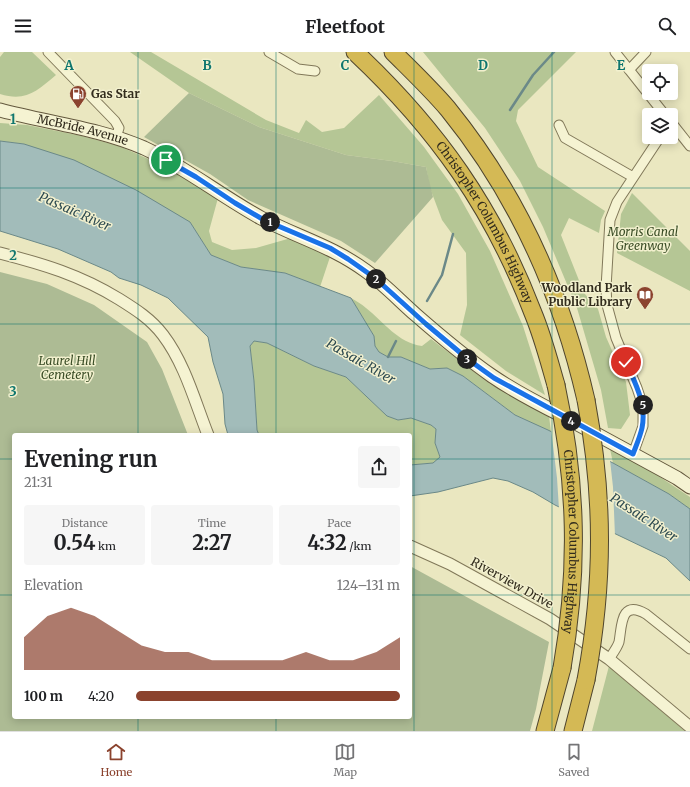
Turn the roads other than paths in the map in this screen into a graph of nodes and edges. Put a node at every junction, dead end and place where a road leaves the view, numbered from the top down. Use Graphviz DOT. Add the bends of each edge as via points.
graph roads {
  1 [pos="48,52"];
  2 [pos="269,52"];
  3 [pos="355,52"];
  4 [pos="394,52"];
  5 [pos="615,52"];
  6 [pos="646,52"];
  7 [pos="629,70"];
  8 [pos="315,71"];
  9 [pos="659,108"];
  10 [pos="0,110"];
  11 [pos="559,125"];
  12 [pos="678,131"];
  13 [pos="116,138"];
  14 [pos="655,144"];
  15 [pos="690,146"];
  16 [pos="633,177"];
  17 [pos="0,253"];
  18 [pos="207,433"];
  19 [pos="633,454"];
  20 [pos="690,487"];
  21 [pos="412,547"];
  22 [pos="690,649"];
  23 [pos="609,659"];
  24 [pos="690,726"];
  25 [pos="545,731"];
  26 [pos="573,731"];
  1 -- 13 [label="street" via="115,121 118,128"];
  2 -- 8 [label="street" via="298,69"];
  3 -- 25 [label="highway, Christopher Columbus Highway, bridge" via="422,121 483,207 524,288 556,385 564,421 573,500 572,593 562,668"];
  4 -- 26 [label="highway, bridge" via="465,132 500,184 529,238 554,293 574,350 586,400 595,456 601,540 598,603 586,680"];
  5 -- 7 [label="street"];
  6 -- 7 [label="street"];
  7 -- 9 [label="street"];
  10 -- 13 [label="main road, McBride Avenue"];
  11 -- 16 [label="street" via="564,138"];
  12 -- 15 [label="street"];
  13 -- 19 [label="main road, McBride Avenue" via="143,148 196,177 264,220 330,248 348,259 375,278 426,324 494,378"];
  14 -- 16 [label="street"];
  16 -- 19 [label="street" via="616,202 610,220 606,288 612,326 643,406 642,426"];
  17 -- 18 [label="street" via="45,264 75,275 145,316 163,335 177,358"];
  19 -- 20 [label="main road, McBride Avenue"];
  21 -- 23 [label="street, Riverview Drive" via="444,561 550,619"];
  22 -- 23 [label="street" via="646,614 634,609 628,611 621,621 617,647"];
  23 -- 24 [label="street, Riverview Drive"];
}
